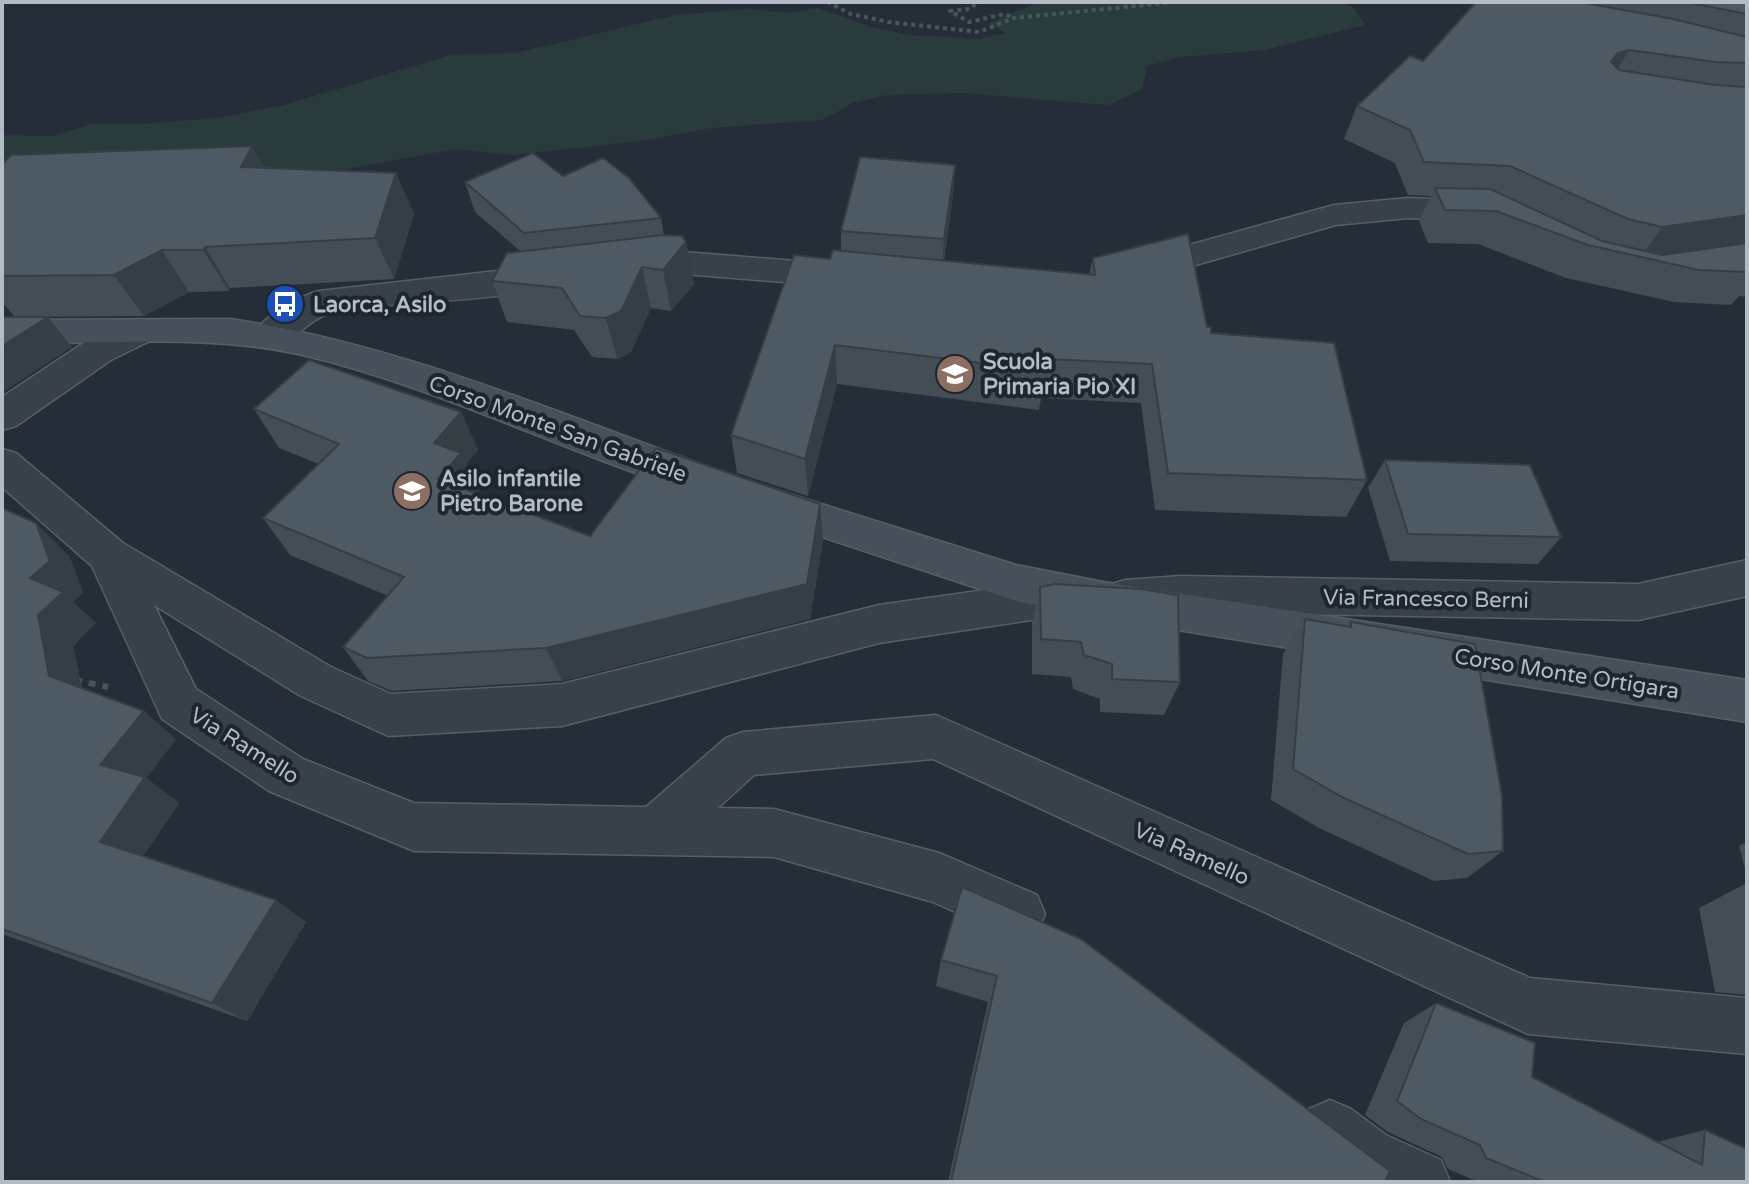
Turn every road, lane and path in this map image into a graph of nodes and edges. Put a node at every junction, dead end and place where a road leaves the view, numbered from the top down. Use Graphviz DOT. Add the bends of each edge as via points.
graph roads {
  1 [pos="827,2"];
  2 [pos="971,2"];
  3 [pos="1175,2"];
  4 [pos="1014,18"];
  5 [pos="1508,222"];
  6 [pos="873,278"];
  7 [pos="1098,280"];
  8 [pos="139,331"];
  9 [pos="2,332"];
  10 [pos="270,336"];
  11 [pos="2,416"];
  12 [pos="4,469"];
  13 [pos="108,555"];
  14 [pos="1747,578"];
  15 [pos="1090,597"];
  16 [pos="62,677"];
  17 [pos="1747,701"];
  18 [pos="179,704"];
  19 [pos="657,830"];
  20 [pos="1060,933"];
  21 [pos="1747,1026"];
  22 [pos="1289,1099"];
  23 [pos="1419,1182"];
  1 -- 4 [label="path" via="888,22 966,31 979,32"];
  2 -- 4 [label="path" via="977,3 950,11 969,24 1005,14"];
  3 -- 4 [label="path"];
  5 -- 7 [label="street" via="1479,209 1334,215"];
  6 -- 10 [label="street" via="671,262 319,303"];
  8 -- 9 [label="main road, Corso Monte San Gabriele"];
  8 -- 10 [label="main road, Corso Monte San Gabriele"];
  8 -- 11 [label="street" via="98,351"];
  10 -- 15 [label="main road, Corso Monte San Gabriele" via="383,364 746,496 1016,583"];
  12 -- 13 [label="street, Via Ramello"];
  13 -- 15 [label="street, Via Francesco Berni" via="315,681 388,715 562,705 879,624"];
  13 -- 18 [label="street, Via Ramello"];
  14 -- 15 [label="street, Via Francesco Berni" via="1638,602"];
  15 -- 17 [label="main road, Corso Monte Ortigara"];
  16 -- 18 [label="path"];
  18 -- 19 [label="street, Via Ramello" via="286,775 414,827"];
  19 -- 20 [label="street, Via Ramello" via="774,833 939,878"];
  19 -- 21 [label="street, Via Ramello" via="743,754 936,737 1528,1006"];
  22 -- 23 [label="street" via="1365,1156"];
}
